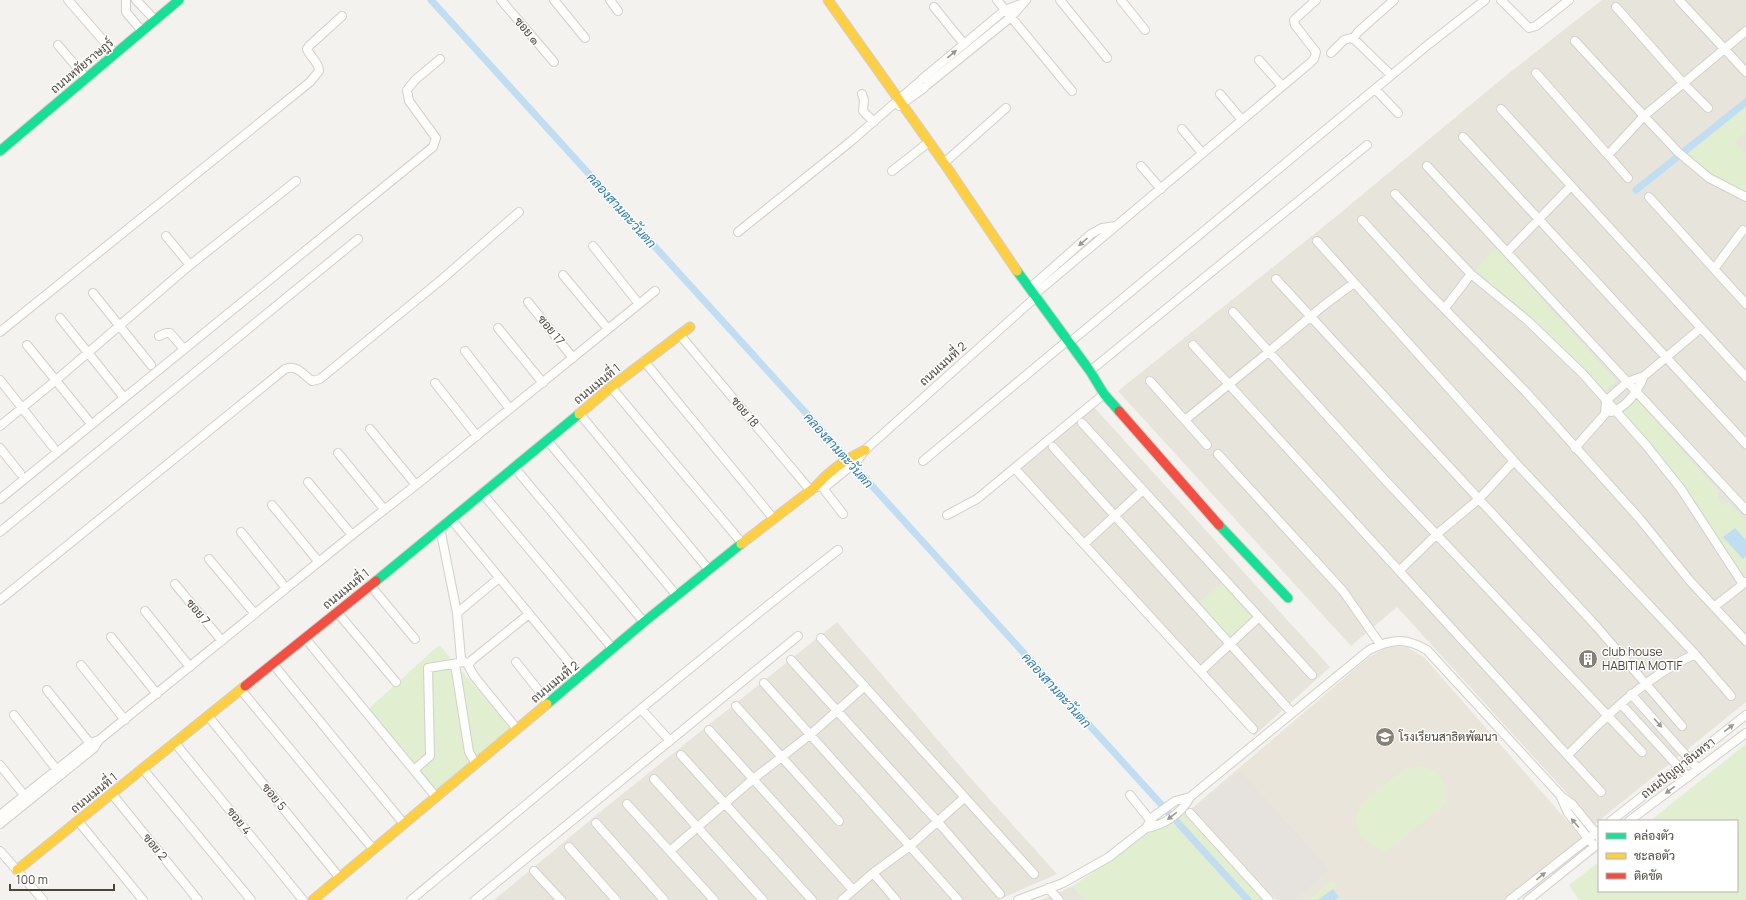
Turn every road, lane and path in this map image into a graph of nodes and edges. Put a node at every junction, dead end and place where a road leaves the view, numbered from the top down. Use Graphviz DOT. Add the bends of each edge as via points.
graph roads {
  1 [pos="68,0"];
  2 [pos="126,0"];
  3 [pos="136,0"];
  4 [pos="179,0"];
  5 [pos="501,0"];
  6 [pos="554,0"];
  7 [pos="610,0"];
  8 [pos="828,0"];
  9 [pos="997,0"];
  10 [pos="1060,0"];
  11 [pos="1121,0"];
  12 [pos="1316,0"];
  13 [pos="1394,0"];
  14 [pos="1485,0"];
  15 [pos="1501,0"];
  16 [pos="1569,0"];
  17 [pos="1679,0"];
  18 [pos="1023,2"];
  19 [pos="934,7"];
  20 [pos="1616,7"];
  21 [pos="1006,10"];
  22 [pos="618,11"];
  23 [pos="342,16"];
  24 [pos="1011,17"];
  25 [pos="155,20"];
  26 [pos="1145,30"];
  27 [pos="142,31"];
  28 [pos="1746,31"];
  29 [pos="585,38"];
  30 [pos="1353,39"];
  31 [pos="1575,41"];
  32 [pos="964,44"];
  33 [pos="58,45"];
  34 [pos="1724,49"];
  35 [pos="1331,53"];
  36 [pos="115,54"];
  37 [pos="1107,58"];
  38 [pos="440,59"];
  39 [pos="1259,60"];
  40 [pos="554,62"];
  41 [pos="1746,72"];
  42 [pos="1536,73"];
  43 [pos="1391,75"];
  44 [pos="86,78"];
  45 [pos="1683,83"];
  46 [pos="923,84"];
  47 [pos="1282,86"];
  48 [pos="1375,89"];
  49 [pos="1072,91"];
  50 [pos="862,94"];
  51 [pos="1220,94"];
  52 [pos="900,102"];
  53 [pos="1006,108"];
  54 [pos="1708,108"];
  55 [pos="1500,109"];
  56 [pos="1398,113"];
  57 [pos="1644,116"];
  58 [pos="1242,120"];
  59 [pos="874,122"];
  60 [pos="1182,129"];
  61 [pos="1462,137"];
  62 [pos="929,142"];
  63 [pos="1367,145"];
  64 [pos="0,151"];
  65 [pos="1202,153"];
  66 [pos="1608,154"];
  67 [pos="944,163"];
  68 [pos="1141,166"];
  69 [pos="1428,166"];
  70 [pos="892,171"];
  71 [pos="1628,178"];
  72 [pos="296,181"];
  73 [pos="1571,186"];
  74 [pos="1161,189"];
  75 [pos="1395,194"];
  76 [pos="1746,196"];
  77 [pos="1649,197"];
  78 [pos="519,212"];
  79 [pos="1362,220"];
  80 [pos="1538,220"];
  81 [pos="1745,230"];
  82 [pos="738,232"];
  83 [pos="166,236"];
  84 [pos="358,239"];
  85 [pos="1317,241"];
  86 [pos="593,246"];
  87 [pos="1507,252"];
  88 [pos="190,265"];
  89 [pos="1714,269"];
  90 [pos="1471,274"];
  91 [pos="563,275"];
  92 [pos="1276,279"];
  93 [pos="1354,283"];
  94 [pos="655,291"];
  95 [pos="94,293"];
  96 [pos="1034,293"];
  97 [pos="528,302"];
  98 [pos="639,304"];
  99 [pos="1746,304"];
  100 [pos="1445,308"];
  101 [pos="1233,312"];
  102 [pos="1311,316"];
  103 [pos="60,318"];
  104 [pos="120,325"];
  105 [pos="690,327"];
  106 [pos="498,328"];
  107 [pos="1701,328"];
  108 [pos="608,329"];
  109 [pos="0,332"];
  110 [pos="680,335"];
  111 [pos="159,336"];
  112 [pos="1068,342"];
  113 [pos="27,345"];
  114 [pos="1193,345"];
  115 [pos="184,349"];
  116 [pos="465,351"];
  117 [pos="1269,352"];
  118 [pos="87,354"];
  119 [pos="1666,356"];
  120 [pos="573,358"];
  121 [pos="644,361"];
  122 [pos="151,365"];
  123 [pos="1090,371"];
  124 [pos="1644,376"];
  125 [pos="1746,377"];
  126 [pos="0,380"];
  127 [pos="55,381"];
  128 [pos="1150,381"];
  129 [pos="543,382"];
  130 [pos="1627,382"];
  131 [pos="435,383"];
  132 [pos="1228,385"];
  133 [pos="612,386"];
  134 [pos="1636,392"];
  135 [pos="1104,394"];
  136 [pos="122,395"];
  137 [pos="1606,401"];
  138 [pos="22,408"];
  139 [pos="510,409"];
  140 [pos="1615,410"];
  141 [pos="579,413"];
  142 [pos="1605,414"];
  143 [pos="88,420"];
  144 [pos="1184,420"];
  145 [pos="1082,423"];
  146 [pos="0,426"];
  147 [pos="370,429"];
  148 [pos="476,436"];
  149 [pos="547,440"];
  150 [pos="1746,444"];
  151 [pos="1207,445"];
  152 [pos="53,447"];
  153 [pos="1053,447"];
  154 [pos="0,448"];
  155 [pos="1575,448"];
  156 [pos="865,450"];
  157 [pos="338,453"];
  158 [pos="1218,454"];
  159 [pos="923,461"];
  160 [pos="1514,461"];
  161 [pos="514,467"];
  162 [pos="1018,472"];
  163 [pos="20,473"];
  164 [pos="308,482"];
  165 [pos="416,486"];
  166 [pos="816,486"];
  167 [pos="1143,490"];
  168 [pos="482,493"];
  169 [pos="0,499"];
  170 [pos="1479,499"];
  171 [pos="272,505"];
  172 [pos="384,509"];
  173 [pos="1746,510"];
  174 [pos="842,514"];
  175 [pos="947,515"];
  176 [pos="1114,517"];
  177 [pos="773,518"];
  178 [pos="451,519"];
  179 [pos="440,528"];
  180 [pos="0,532"];
  181 [pos="241,532"];
  182 [pos="1437,534"];
  183 [pos="352,535"];
  184 [pos="742,543"];
  185 [pos="1084,544"];
  186 [pos="838,550"];
  187 [pos="209,559"];
  188 [pos="318,561"];
  189 [pos="709,570"];
  190 [pos="1399,571"];
  191 [pos="499,578"];
  192 [pos="1744,583"];
  193 [pos="175,584"];
  194 [pos="370,585"];
  195 [pos="286,588"];
  196 [pos="677,596"];
  197 [pos="1288,598"];
  198 [pos="0,600"];
  199 [pos="1714,607"];
  200 [pos="145,611"];
  201 [pos="337,612"];
  202 [pos="457,613"];
  203 [pos="255,614"];
  204 [pos="530,614"];
  205 [pos="1259,617"];
  206 [pos="644,622"];
  207 [pos="798,636"];
  208 [pos="112,637"];
  209 [pos="305,638"];
  210 [pos="822,638"];
  211 [pos="415,639"];
  212 [pos="222,641"];
  213 [pos="1746,642"];
  214 [pos="1230,644"];
  215 [pos="1380,644"];
  216 [pos="613,649"];
  217 [pos="1695,654"];
  218 [pos="791,660"];
  219 [pos="466,662"];
  220 [pos="516,662"];
  221 [pos="273,664"];
  222 [pos="455,664"];
  223 [pos="81,665"];
  224 [pos="190,667"];
  225 [pos="1201,672"];
  226 [pos="1312,675"];
  227 [pos="581,677"];
  228 [pos="396,682"];
  229 [pos="764,682"];
  230 [pos="1646,684"];
  231 [pos="865,686"];
  232 [pos="47,690"];
  233 [pos="241,690"];
  234 [pos="157,694"];
  235 [pos="1631,694"];
  236 [pos="1731,696"];
  237 [pos="548,702"];
  238 [pos="1621,704"];
  239 [pos="736,706"];
  240 [pos="642,710"];
  241 [pos="838,710"];
  242 [pos="1292,713"];
  243 [pos="14,715"];
  244 [pos="1606,715"];
  245 [pos="1746,715"];
  246 [pos="208,716"];
  247 [pos="125,720"];
  248 [pos="1682,726"];
  249 [pos="517,729"];
  250 [pos="1254,729"];
  251 [pos="709,730"];
  252 [pos="1746,733"];
  253 [pos="811,734"];
  254 [pos="670,741"];
  255 [pos="175,743"];
  256 [pos="92,746"];
  257 [pos="1642,752"];
  258 [pos="681,755"];
  259 [pos="1568,755"];
  260 [pos="782,757"];
  261 [pos="1689,758"];
  262 [pos="476,764"];
  263 [pos="0,765"];
  264 [pos="1679,766"];
  265 [pos="143,769"];
  266 [pos="1698,769"];
  267 [pos="414,770"];
  268 [pos="59,772"];
  269 [pos="1688,777"];
  270 [pos="654,779"];
  271 [pos="752,780"];
  272 [pos="1601,792"];
  273 [pos="112,794"];
  274 [pos="1130,795"];
  275 [pos="436,797"];
  276 [pos="27,798"];
  277 [pos="964,798"];
  278 [pos="1190,798"];
  279 [pos="627,804"];
  280 [pos="725,804"];
  281 [pos="1187,810"];
  282 [pos="0,815"];
  283 [pos="1611,820"];
  284 [pos="1630,820"];
  285 [pos="78,821"];
  286 [pos="839,821"];
  287 [pos="938,822"];
  288 [pos="596,823"];
  289 [pos="0,824"];
  290 [pos="404,824"];
  291 [pos="1153,824"];
  292 [pos="698,828"];
  293 [pos="1596,835"];
  294 [pos="1597,845"];
  295 [pos="910,846"];
  296 [pos="569,847"];
  297 [pos="373,849"];
  298 [pos="0,851"];
  299 [pos="670,851"];
  300 [pos="17,870"];
  301 [pos="534,871"];
  302 [pos="873,873"];
  303 [pos="1034,874"];
  304 [pos="339,877"];
  305 [pos="1048,888"];
  306 [pos="853,890"];
  307 [pos="1000,894"];
  308 [pos="659,898"];
  309 [pos="43,900"];
  310 [pos="143,900"];
  311 [pos="198,900"];
  312 [pos="251,900"];
  313 [pos="303,900"];
  314 [pos="313,900"];
  315 [pos="411,900"];
  316 [pos="475,900"];
  317 [pos="561,900"];
  318 [pos="616,900"];
  319 [pos="714,900"];
  320 [pos="763,900"];
  321 [pos="812,900"];
  322 [pos="842,900"];
  323 [pos="896,900"];
  324 [pos="958,900"];
  325 [pos="1018,900"];
  326 [pos="1059,900"];
  327 [pos="1269,900"];
  328 [pos="1510,900"];
  329 [pos="1528,900"];
  1 -- 36 [label="street"];
  2 -- 27 [label="street" via="126,12"];
  3 -- 25 [label="street"];
  4 -- 25 [label="street, ถนนหทัยราษฎร์"];
  5 -- 40 [label="street, ซอย ๑"];
  6 -- 29 [label="street"];
  7 -- 22 [label="street"];
  8 -- 52 [label="street"];
  9 -- 21 [label="street"];
  10 -- 37 [label="street"];
  11 -- 26 [label="street"];
  12 -- 47 [label="street" via="1294,20 1295,25 1316,52 1314,59"];
  13 -- 30 [label="street"];
  14 -- 43 [label="street"];
  15 -- 16 [label="street" via="1529,28 1536,26"];
  17 -- 34 [label="street"];
  18 -- 21 [label="street"];
  18 -- 24 [label="street"];
  19 -- 32 [label="street"];
  20 -- 45 [label="street"];
  21 -- 24 [label="street"];
  21 -- 32 [label="street"];
  23 -- 109 [label="street" via="308,46 319,67 319,71 310,82"];
  24 -- 46 [label="street"];
  24 -- 49 [label="street"];
  25 -- 27 [label="street, ถนนหทัยราษฎร์"];
  27 -- 36 [label="street, ถนนหทัยราษฎร์"];
  28 -- 34 [label="street"];
  30 -- 35 [label="street" via="1344,40"];
  30 -- 43 [label="street"];
  31 -- 57 [label="street"];
  46 -- 32 [label="street, one-way"];
  33 -- 44 [label="street"];
  34 -- 41 [label="street"];
  34 -- 45 [label="street"];
  36 -- 44 [label="street, ถนนหทัยราษฎร์"];
  38 -- 115 [label="street" via="407,90 409,101 436,138 433,147"];
  39 -- 47 [label="street"];
  42 -- 66 [label="street"];
  43 -- 48 [label="street"];
  44 -- 64 [label="street, ถนนหทัยราษฎร์"];
  45 -- 54 [label="street"];
  45 -- 57 [label="street"];
  46 -- 52 [label="street"];
  47 -- 58 [label="street"];
  48 -- 56 [label="street"];
  48 -- 112 [label="street"];
  50 -- 59 [label="street" via="863,111"];
  51 -- 58 [label="street"];
  52 -- 59 [label="street"];
  52 -- 62 [label="street"];
  53 -- 67 [label="street"];
  55 -- 73 [label="street"];
  57 -- 66 [label="street"];
  57 -- 76 [label="street" via="1678,152 1709,178"];
  58 -- 65 [label="street"];
  59 -- 82 [label="street"];
  60 -- 65 [label="street"];
  61 -- 80 [label="street"];
  62 -- 67 [label="street"];
  62 -- 70 [label="street"];
  63 -- 123 [label="street"];
  65 -- 74 [label="street"];
  66 -- 71 [label="street"];
  67 -- 96 [label="street"];
  68 -- 74 [label="street"];
  69 -- 87 [label="street"];
  72 -- 88 [label="street"];
  73 -- 80 [label="street"];
  73 -- 107 [label="street"];
  74 -- 96 [label="street, ถนนเมนที่ 2" via="1117,226 1102,228 1091,234"];
  75 -- 90 [label="street"];
  77 -- 89 [label="street"];
  78 -- 198 [label="street" via="320,379 312,380 296,368 285,369"];
  79 -- 100 [label="street"];
  80 -- 87 [label="street"];
  80 -- 119 [label="street"];
  81 -- 89 [label="street"];
  83 -- 88 [label="street"];
  84 -- 180 [label="street"];
  85 -- 93 [label="street"];
  86 -- 98 [label="street"];
  87 -- 130 [label="street"];
  88 -- 104 [label="street"];
  89 -- 99 [label="street"];
  90 -- 100 [label="street"];
  90 -- 137 [label="street" via="1538,330 1583,374"];
  91 -- 108 [label="street"];
  92 -- 102 [label="street"];
  93 -- 102 [label="street"];
  93 -- 160 [label="street"];
  94 -- 98 [label="street"];
  95 -- 104 [label="street"];
  96 -- 112 [label="street"];
  96 -- 156 [label="street, ถนนเมนที่ 2"];
  97 -- 120 [label="street, ซอย 17"];
  98 -- 108 [label="street"];
  100 -- 155 [label="street" via="1526,392"];
  101 -- 117 [label="street"];
  102 -- 117 [label="street"];
  102 -- 170 [label="street"];
  103 -- 118 [label="street"];
  104 -- 118 [label="street"];
  104 -- 122 [label="street"];
  105 -- 110 [label="street, ถนนเมนที่ 1"];
  106 -- 129 [label="street"];
  107 -- 119 [label="street"];
  107 -- 125 [label="street"];
  108 -- 120 [label="street"];
  110 -- 121 [label="street, ถนนเมนที่ 1"];
  110 -- 166 [label="street, ซอย 18"];
  111 -- 115 [label="street" via="170,334"];
  112 -- 123 [label="street"];
  112 -- 159 [label="street"];
  113 -- 127 [label="street"];
  114 -- 132 [label="street"];
  115 -- 169 [label="street"];
  116 -- 139 [label="street"];
  117 -- 132 [label="street"];
  117 -- 182 [label="street"];
  118 -- 127 [label="street"];
  118 -- 136 [label="street"];
  119 -- 124 [label="street"];
  119 -- 150 [label="street"];
  120 -- 129 [label="street"];
  121 -- 133 [label="street, ถนนเมนที่ 1"];
  121 -- 177 [label="street"];
  123 -- 135 [label="street"];
  124 -- 130 [label="street"];
  124 -- 134 [label="street"];
  126 -- 138 [label="street"];
  127 -- 138 [label="street"];
  127 -- 143 [label="street"];
  128 -- 144 [label="street"];
  129 -- 139 [label="street"];
  130 -- 134 [label="street"];
  130 -- 137 [label="street"];
  131 -- 148 [label="street"];
  132 -- 144 [label="street"];
  132 -- 190 [label="street"];
  133 -- 141 [label="street, ถนนเมนที่ 1"];
  133 -- 184 [label="street"];
  134 -- 140 [label="street"];
  134 -- 173 [label="street"];
  135 -- 175 [label="street" via="977,499"];
  135 -- 197 [label="street" via="1206,512"];
  137 -- 140 [label="street"];
  137 -- 142 [label="street"];
  138 -- 146 [label="street"];
  138 -- 152 [label="street"];
  139 -- 148 [label="street"];
  140 -- 142 [label="street"];
  140 -- 192 [label="street" via="1681,490"];
  141 -- 149 [label="street, ถนนเมนที่ 1"];
  141 -- 189 [label="street"];
  142 -- 155 [label="street"];
  144 -- 151 [label="street"];
  145 -- 167 [label="street"];
  147 -- 165 [label="street"];
  148 -- 165 [label="street"];
  149 -- 161 [label="street, ถนนเมนที่ 1"];
  149 -- 196 [label="street"];
  153 -- 176 [label="street"];
  154 -- 163 [label="street"];
  155 -- 199 [label="street" via="1639,518"];
  156 -- 166 [label="street, ถนนเมนที่ 2"];
  157 -- 172 [label="street"];
  158 -- 215 [label="street" via="1343,591"];
  160 -- 170 [label="street"];
  160 -- 217 [label="street"];
  161 -- 168 [label="street, ถนนเมนที่ 1"];
  161 -- 206 [label="street"];
  162 -- 185 [label="street"];
  164 -- 183 [label="street"];
  165 -- 172 [label="street"];
  166 -- 174 [label="street, ซอย 18"];
  166 -- 177 [label="street, ถนนเมนที่ 2"];
  167 -- 176 [label="street"];
  167 -- 205 [label="street"];
  168 -- 178 [label="street, ถนนเมนที่ 1"];
  168 -- 216 [label="street"];
  170 -- 182 [label="street"];
  170 -- 230 [label="street"];
  171 -- 188 [label="street"];
  172 -- 183 [label="street"];
  176 -- 185 [label="street"];
  176 -- 214 [label="street"];
  177 -- 184 [label="street, ถนนเมนที่ 2"];
  178 -- 179 [label="street, ถนนเมนที่ 1"];
  178 -- 191 [label="street"];
  179 -- 194 [label="street, ถนนเมนที่ 1"];
  179 -- 202 [label="street"];
  181 -- 195 [label="street"];
  182 -- 190 [label="street"];
  182 -- 244 [label="street"];
  183 -- 188 [label="street"];
  184 -- 189 [label="street, ถนนเมนที่ 2"];
  185 -- 225 [label="street"];
  186 -- 240 [label="street" via="680,675"];
  187 -- 203 [label="street"];
  188 -- 195 [label="street"];
  189 -- 196 [label="street, ถนนเมนที่ 2"];
  190 -- 259 [label="street"];
  191 -- 202 [label="street"];
  191 -- 204 [label="street"];
  192 -- 199 [label="street"];
  193 -- 212 [label="street, ซอย 7"];
  194 -- 201 [label="street, ถนนเมนที่ 1"];
  194 -- 211 [label="street"];
  195 -- 203 [label="street"];
  196 -- 206 [label="street, ถนนเมนที่ 2"];
  199 -- 213 [label="street"];
  200 -- 224 [label="street"];
  201 -- 209 [label="street, ถนนเมนที่ 1"];
  201 -- 228 [label="street"];
  202 -- 219 [label="street" via="461,659"];
  203 -- 212 [label="street"];
  204 -- 219 [label="street"];
  204 -- 227 [label="street"];
  205 -- 214 [label="street"];
  205 -- 226 [label="street"];
  206 -- 216 [label="street, ถนนเมนที่ 2"];
  207 -- 254 [label="street"];
  208 -- 234 [label="street"];
  209 -- 221 [label="street, ถนนเมนที่ 1"];
  209 -- 267 [label="street"];
  210 -- 231 [label="street"];
  212 -- 224 [label="street"];
  214 -- 225 [label="street"];
  214 -- 242 [label="street"];
  215 -- 242 [label="street" via="1369,650"];
  215 -- 293 [label="street" via="1404,640 1426,650 1561,796 1572,804"];
  216 -- 227 [label="street, ถนนเมนที่ 2"];
  217 -- 230 [label="street"];
  217 -- 236 [label="street"];
  218 -- 241 [label="street"];
  219 -- 222 [label="street"];
  219 -- 249 [label="street" via="468,668"];
  220 -- 237 [label="street"];
  221 -- 233 [label="street, ถนนเมนที่ 1"];
  221 -- 290 [label="street"];
  222 -- 262 [label="street" via="469,752"];
  222 -- 267 [label="street" via="428,668 430,756"];
  223 -- 247 [label="street"];
  224 -- 234 [label="street"];
  225 -- 250 [label="street"];
  227 -- 237 [label="street, ถนนเมนที่ 2"];
  229 -- 253 [label="street"];
  230 -- 235 [label="street"];
  230 -- 248 [label="street"];
  231 -- 241 [label="street"];
  231 -- 277 [label="street"];
  232 -- 256 [label="street"];
  233 -- 246 [label="street, ถนนเมนที่ 1"];
  233 -- 297 [label="street"];
  234 -- 247 [label="street"];
  235 -- 238 [label="street"];
  235 -- 261 [label="street, one-way"];
  237 -- 249 [label="street, ถนนเมนที่ 2"];
  238 -- 244 [label="street"];
  238 -- 264 [label="street"];
  239 -- 260 [label="street"];
  240 -- 254 [label="street"];
  240 -- 315 [label="street"];
  241 -- 253 [label="street"];
  241 -- 287 [label="street"];
  242 -- 278 [label="street"];
  243 -- 268 [label="street"];
  244 -- 257 [label="street"];
  244 -- 259 [label="street"];
  261 -- 245 [label="street, ถนนปัญญาอินทรา, one-way"];
  246 -- 255 [label="street, ถนนเมนที่ 1"];
  246 -- 304 [label="street, ซอย 5"];
  247 -- 256 [label="street"];
  249 -- 262 [label="street, ถนนเมนที่ 2"];
  251 -- 271 [label="street"];
  252 -- 266 [label="street, ถนนปัญญาอินทรา"];
  253 -- 260 [label="street"];
  253 -- 295 [label="street"];
  254 -- 316 [label="street"];
  255 -- 265 [label="street, ถนนเมนที่ 1"];
  255 -- 313 [label="street, ซอย 4"];
  256 -- 268 [label="street"];
  258 -- 280 [label="street"];
  259 -- 272 [label="street"];
  260 -- 271 [label="street"];
  260 -- 286 [label="street"];
  261 -- 264 [label="street, ถนนปัญญาอินทรา"];
  261 -- 266 [label="street"];
  262 -- 275 [label="street, ถนนเมนที่ 2"];
  263 -- 276 [label="street"];
  264 -- 269 [label="street"];
  264 -- 283 [label="street, ถนนปัญญาอินทรา"];
  265 -- 273 [label="street, ถนนเมนที่ 1"];
  265 -- 312 [label="street"];
  266 -- 269 [label="street, ถนนปัญญาอินทรา"];
  267 -- 275 [label="street"];
  268 -- 276 [label="street"];
  269 -- 284 [label="street, ถนนปัญญาอินทรา, one-way"];
  270 -- 292 [label="street"];
  271 -- 280 [label="street"];
  271 -- 306 [label="street"];
  273 -- 285 [label="street, ถนนเมนที่ 1"];
  273 -- 311 [label="street, ซอย 2"];
  274 -- 291 [label="street"];
  275 -- 290 [label="street, ถนนเมนที่ 2"];
  276 -- 282 [label="street"];
  276 -- 289 [label="street"];
  277 -- 287 [label="street"];
  277 -- 303 [label="street"];
  278 -- 281 [label="street"];
  278 -- 291 [label="street" via="1175,801"];
  279 -- 299 [label="street"];
  280 -- 292 [label="street"];
  280 -- 321 [label="street"];
  281 -- 291 [label="street, one-way"];
  281 -- 327 [label="street"];
  285 -- 300 [label="street, ถนนเมนที่ 1"];
  285 -- 310 [label="street"];
  287 -- 295 [label="street"];
  287 -- 307 [label="street"];
  288 -- 308 [label="street"];
  290 -- 297 [label="street, ถนนเมนที่ 2"];
  291 -- 305 [label="street" via="1109,858"];
  292 -- 299 [label="street"];
  292 -- 320 [label="street"];
  293 -- 294 [label="street"];
  328 -- 293 [label="street, one-way"];
  294 -- 329 [label="street"];
  295 -- 302 [label="street"];
  295 -- 324 [label="street"];
  296 -- 318 [label="street"];
  297 -- 304 [label="street, ถนนเมนที่ 2"];
  298 -- 300 [label="street"];
  299 -- 319 [label="street"];
  300 -- 309 [label="street"];
  301 -- 317 [label="street"];
  302 -- 306 [label="street"];
  302 -- 323 [label="street"];
  304 -- 314 [label="street, ถนนเมนที่ 2"];
  305 -- 325 [label="street"];
  305 -- 326 [label="street"];
  306 -- 322 [label="street"];
}
